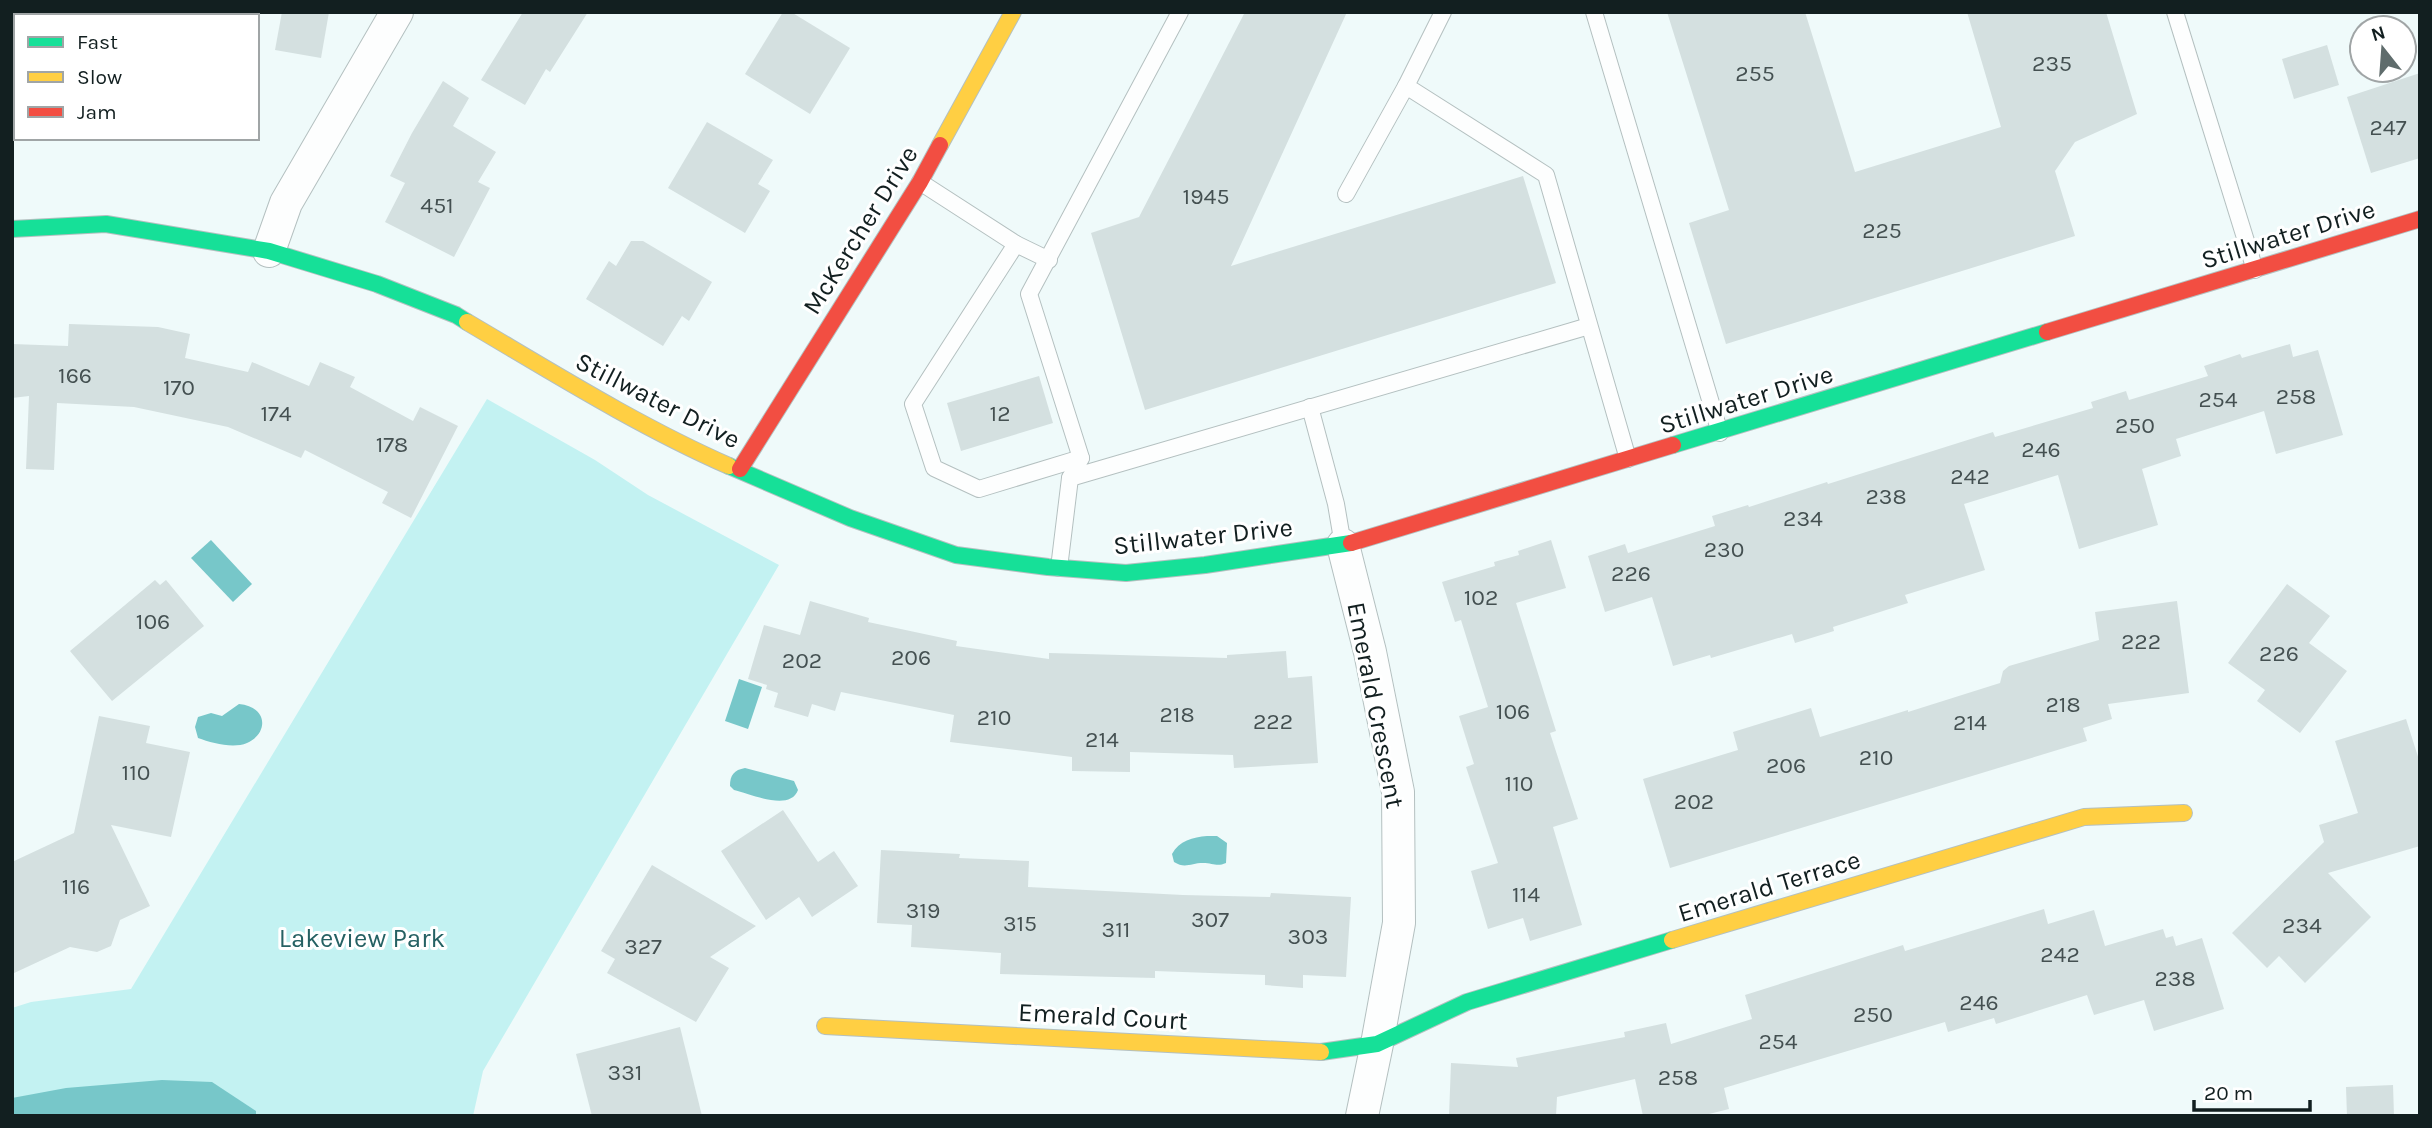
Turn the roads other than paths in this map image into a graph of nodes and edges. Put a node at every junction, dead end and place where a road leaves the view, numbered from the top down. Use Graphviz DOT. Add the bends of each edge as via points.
graph roads {
  1 [pos="397,12"];
  2 [pos="1013,12"];
  3 [pos="1180,12"];
  4 [pos="1443,12"];
  5 [pos="1594,12"];
  6 [pos="2175,12"];
  7 [pos="1406,86"];
  8 [pos="920,182"];
  9 [pos="1346,194"];
  10 [pos="2420,219"];
  11 [pos="12,229"];
  12 [pos="1016,244"];
  13 [pos="269,251"];
  14 [pos="1049,260"];
  15 [pos="2255,270"];
  16 [pos="1589,326"];
  17 [pos="1310,407"];
  18 [pos="1720,433"];
  19 [pos="1081,458"];
  20 [pos="1628,459"];
  21 [pos="740,469"];
  22 [pos="1070,478"];
  23 [pos="1343,545"];
  24 [pos="1059,568"];
  25 [pos="2185,813"];
  26 [pos="825,1026"];
  27 [pos="1377,1044"];
  28 [pos="1362,1116"];
  1 -- 13 [label="street" via="286,203"];
  2 -- 8 [label="street, McKercher Drive"];
  3 -- 14 [label="lane"];
  4 -- 7 [label="lane"];
  5 -- 18 [label="lane"];
  6 -- 15 [label="lane"];
  7 -- 9 [label="lane"];
  7 -- 16 [label="lane" via="1546,175"];
  8 -- 12 [label="lane"];
  8 -- 21 [label="street, McKercher Drive"];
  10 -- 15 [label="street, Stillwater Drive"];
  11 -- 13 [label="street, Stillwater Drive" via="106,223"];
  12 -- 14 [label="lane"];
  12 -- 19 [label="lane" via="913,404 934,468 979,489"];
  13 -- 21 [label="street, Stillwater Drive" via="377,284 456,315 672,438"];
  14 -- 19 [label="lane" via="1030,294"];
  15 -- 18 [label="street, Stillwater Drive"];
  16 -- 17 [label="lane"];
  16 -- 20 [label="lane"];
  17 -- 22 [label="lane"];
  17 -- 23 [label="lane"];
  18 -- 20 [label="street, Stillwater Drive"];
  19 -- 22 [label="lane"];
  20 -- 23 [label="street, Stillwater Drive"];
  21 -- 24 [label="street, Stillwater Drive" via="850,519 956,555"];
  22 -- 24 [label="lane"];
  23 -- 24 [label="street, Stillwater Drive" via="1126,573"];
  23 -- 27 [label="street, Emerald Crescent" via="1398,792 1399,923"];
  25 -- 27 [label="street, Emerald Terrace" via="2084,817 1466,1002"];
  26 -- 27 [label="street, Emerald Court" via="1317,1053"];
  27 -- 28 [label="street, Emerald Crescent"];
}
